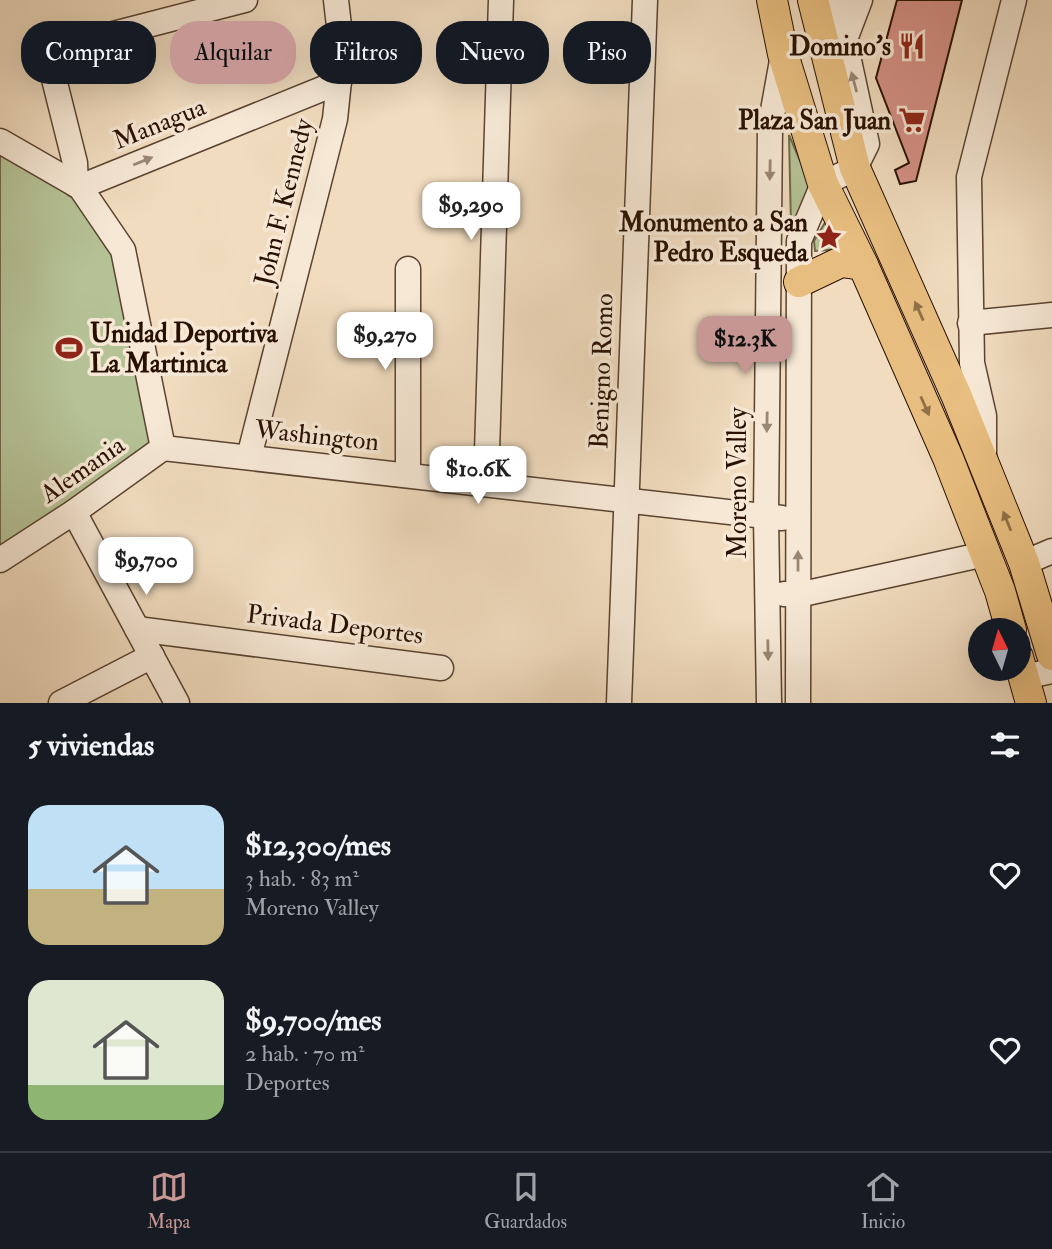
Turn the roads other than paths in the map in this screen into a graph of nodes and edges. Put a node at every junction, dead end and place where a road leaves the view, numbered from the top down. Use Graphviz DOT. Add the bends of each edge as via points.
graph roads {
  1 [pos="245,0"];
  2 [pos="336,0"];
  3 [pos="501,0"];
  4 [pos="645,0"];
  5 [pos="772,0"];
  6 [pos="813,0"];
  7 [pos="836,0"];
  8 [pos="860,0"];
  9 [pos="1014,0"];
  10 [pos="338,21"];
  11 [pos="844,42"];
  12 [pos="783,54"];
  13 [pos="334,84"];
  14 [pos="339,84"];
  15 [pos="0,141"];
  16 [pos="855,168"];
  17 [pos="823,184"];
  18 [pos="78,186"];
  19 [pos="863,265"];
  20 [pos="408,269"];
  21 [pos="799,282"];
  22 [pos="1052,315"];
  23 [pos="970,323"];
  24 [pos="163,448"];
  25 [pos="248,457"];
  26 [pos="984,467"];
  27 [pos="408,475"];
  28 [pos="486,484"];
  29 [pos="626,501"];
  30 [pos="74,512"];
  31 [pos="766,516"];
  32 [pos="798,520"];
  33 [pos="1052,551"];
  34 [pos="985,554"];
  35 [pos="0,560"];
  36 [pos="1024,563"];
  37 [pos="767,594"];
  38 [pos="798,595"];
  39 [pos="1007,618"];
  40 [pos="137,629"];
  41 [pos="1052,655"];
  42 [pos="152,656"];
  43 [pos="442,668"];
  44 [pos="61,703"];
  45 [pos="177,703"];
  46 [pos="619,703"];
  47 [pos="769,703"];
  48 [pos="798,703"];
  1 -- 18 [label="street" via="47,51"];
  2 -- 10 [label="street, John F. Kennedy"];
  3 -- 28 [label="street"];
  4 -- 29 [label="street, Benigno Romo"];
  5 -- 12 [label="main road"];
  6 -- 16 [label="main road"];
  7 -- 11 [label="street"];
  8 -- 11 [label="street"];
  9 -- 23 [label="street" via="969,177"];
  16 -- 11 [label="street, one-way" via="867,144"];
  12 -- 17 [label="main road"];
  12 -- 31 [label="street, Moreno Valley, one-way" via="771,128"];
  18 -- 13 [label="street, Managua, one-way"];
  14 -- 25 [label="street, John F. Kennedy" via="335,119"];
  15 -- 18 [label="street"];
  16 -- 17 [label="street"];
  26 -- 16 [label="main road, one-way"];
  17 -- 19 [label="main road"];
  17 -- 21 [label="street" via="799,242"];
  18 -- 24 [label="street" via="123,250"];
  19 -- 21 [label="main road" via="841,262"];
  19 -- 34 [label="main road, one-way"];
  20 -- 27 [label="street"];
  21 -- 32 [label="street"];
  22 -- 23 [label="street"];
  23 -- 26 [label="street" via="972,363 984,416"];
  24 -- 25 [label="street, Washington"];
  24 -- 30 [label="street, Alemania"];
  25 -- 27 [label="street, Washington"];
  36 -- 26 [label="main road, one-way"];
  27 -- 28 [label="street, Washington"];
  28 -- 29 [label="street, Washington"];
  29 -- 31 [label="street, Washington"];
  29 -- 46 [label="street, Benigno Romo"];
  30 -- 35 [label="street, Alemania"];
  30 -- 40 [label="street"];
  31 -- 32 [label="street, Washington"];
  31 -- 37 [label="street, Moreno Valley"];
  38 -- 32 [label="street, one-way"];
  33 -- 36 [label="street"];
  34 -- 38 [label="street"];
  34 -- 39 [label="main road"];
  36 -- 41 [label="main road"];
  37 -- 38 [label="street"];
  37 -- 47 [label="street, Moreno Valley, one-way"];
  38 -- 48 [label="street"];
  40 -- 42 [label="street"];
  40 -- 43 [label="street, Privada Deportes"];
  42 -- 44 [label="street"];
  42 -- 45 [label="street"];
}
